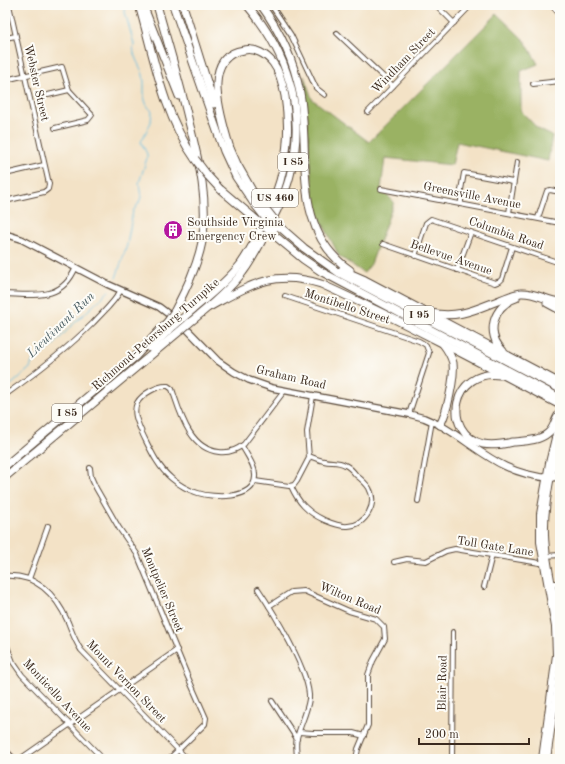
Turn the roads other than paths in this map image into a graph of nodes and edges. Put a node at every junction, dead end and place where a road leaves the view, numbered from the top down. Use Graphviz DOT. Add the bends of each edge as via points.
graph roads {
  1 [pos="9,5"];
  2 [pos="139,5"];
  3 [pos="143,5"];
  4 [pos="157,5"];
  5 [pos="173,5"];
  6 [pos="183,5"];
  7 [pos="247,5"];
  8 [pos="261,5"];
  9 [pos="271,5"];
  10 [pos="436,5"];
  11 [pos="471,5"];
  12 [pos="553,5"];
  13 [pos="560,13"];
  14 [pos="454,23"];
  15 [pos="337,32"];
  16 [pos="16,36"];
  17 [pos="5,38"];
  18 [pos="24,75"];
  19 [pos="5,80"];
  20 [pos="560,80"];
  21 [pos="533,84"];
  22 [pos="393,86"];
  23 [pos="69,90"];
  24 [pos="48,95"];
  25 [pos="325,95"];
  26 [pos="368,112"];
  27 [pos="55,128"];
  28 [pos="195,145"];
  29 [pos="230,149"];
  30 [pos="517,162"];
  31 [pos="44,165"];
  32 [pos="5,174"];
  33 [pos="513,182"];
  34 [pos="381,189"];
  35 [pos="560,192"];
  36 [pos="5,201"];
  37 [pos="461,204"];
  38 [pos="509,213"];
  39 [pos="538,218"];
  40 [pos="560,223"];
  41 [pos="276,230"];
  42 [pos="470,232"];
  43 [pos="5,234"];
  44 [pos="290,236"];
  45 [pos="383,244"];
  46 [pos="512,247"];
  47 [pos="415,256"];
  48 [pos="560,263"];
  49 [pos="76,267"];
  50 [pos="457,270"];
  51 [pos="365,280"];
  52 [pos="121,290"];
  53 [pos="359,292"];
  54 [pos="5,294"];
  55 [pos="285,296"];
  56 [pos="560,302"];
  57 [pos="209,307"];
  58 [pos="422,310"];
  59 [pos="560,310"];
  60 [pos="420,332"];
  61 [pos="442,343"];
  62 [pos="509,356"];
  63 [pos="122,368"];
  64 [pos="506,376"];
  65 [pos="558,385"];
  66 [pos="285,390"];
  67 [pos="5,394"];
  68 [pos="313,396"];
  69 [pos="550,396"];
  70 [pos="560,398"];
  71 [pos="560,405"];
  72 [pos="560,413"];
  73 [pos="409,414"];
  74 [pos="560,418"];
  75 [pos="432,421"];
  76 [pos="440,425"];
  77 [pos="560,438"];
  78 [pos="242,446"];
  79 [pos="309,456"];
  80 [pos="5,466"];
  81 [pos="90,468"];
  82 [pos="560,472"];
  83 [pos="5,477"];
  84 [pos="549,478"];
  85 [pos="255,480"];
  86 [pos="291,486"];
  87 [pos="418,501"];
  88 [pos="48,526"];
  89 [pos="492,555"];
  90 [pos="560,555"];
  91 [pos="545,556"];
  92 [pos="394,562"];
  93 [pos="546,564"];
  94 [pos="5,576"];
  95 [pos="29,579"];
  96 [pos="552,583"];
  97 [pos="560,583"];
  98 [pos="484,587"];
  99 [pos="258,589"];
  100 [pos="269,606"];
  101 [pos="453,632"];
  102 [pos="560,632"];
  103 [pos="558,640"];
  104 [pos="5,641"];
  105 [pos="176,650"];
  106 [pos="560,668"];
  107 [pos="119,690"];
  108 [pos="558,700"];
  109 [pos="272,701"];
  110 [pos="70,725"];
  111 [pos="299,732"];
  112 [pos="364,736"];
  113 [pos="297,739"];
  114 [pos="178,750"];
  115 [pos="5,751"];
  116 [pos="13,759"];
  117 [pos="20,759"];
  118 [pos="103,759"];
  119 [pos="169,759"];
  120 [pos="187,759"];
  121 [pos="296,759"];
  122 [pos="356,759"];
  123 [pos="452,759"];
  124 [pos="542,759"];
  125 [pos="547,759"];
  1 -- 16 [label="street, Webster Street"];
  2 -- 41 [label="highway, bridge" via="160,82 183,141 220,189 253,218"];
  3 -- 28 [label="highway" via="181,100"];
  4 -- 28 [label="highway, Richmond-Petersburg Turnpike / I 85" via="185,100"];
  5 -- 41 [label="highway, I 95, bridge" via="224,151 236,177"];
  6 -- 29 [label="highway, I 95"];
  7 -- 57 [label="highway, Richmond-Petersburg Turnpike / I 85" via="275,44 288,77 295,118 293,162 280,205 258,250 240,275"];
  8 -- 51 [label="highway" via="283,41 298,83 303,117 308,206 314,225 333,255"];
  9 -- 25 [label="street" via="291,35 316,88"];
  10 -- 14 [label="street"];
  11 -- 14 [label="street, Windham Street"];
  12 -- 13 [label="main road"];
  14 -- 22 [label="street, Windham Street"];
  15 -- 22 [label="street"];
  16 -- 17 [label="street"];
  16 -- 18 [label="street, Webster Street"];
  18 -- 19 [label="street"];
  18 -- 23 [label="street" via="62,67"];
  18 -- 31 [label="street, Webster Street"];
  20 -- 21 [label="street"];
  22 -- 26 [label="street, Windham Street"];
  23 -- 24 [label="street"];
  23 -- 27 [label="street" via="91,112 91,117"];
  28 -- 63 [label="highway, Richmond-Petersburg Turnpike / I 85, bridge" via="203,186 204,229 196,266 174,312 149,343"];
  29 -- 41 [label="highway, I 95, bridge" via="236,164"];
  29 -- 63 [label="highway, US 460, bridge" via="217,101 216,85 219,71 225,60 233,53 242,50 256,51 273,63 284,90 286,105 286,157 280,183 266,218 240,265 219,288 138,358"];
  30 -- 33 [label="street"];
  31 -- 32 [label="street"];
  31 -- 36 [label="street, Webster Street" via="49,184 47,190"];
  33 -- 37 [label="street" via="464,173"];
  33 -- 38 [label="street"];
  34 -- 37 [label="street, Greensville Avenue"];
  35 -- 39 [label="street" via="549,190 546,193"];
  37 -- 38 [label="street, Greensville Avenue"];
  38 -- 39 [label="street, Greensville Avenue"];
  39 -- 40 [label="street, Greensville Avenue"];
  41 -- 44 [label="highway, I 95"];
  41 -- 53 [label="highway, I 95" via="322,272"];
  42 -- 46 [label="street, Columbia Road"];
  42 -- 47 [label="street, Columbia Road" via="431,219 427,221"];
  42 -- 50 [label="street"];
  43 -- 49 [label="main road, Graham Road" via="21,239"];
  44 -- 51 [label="highway" via="341,269"];
  44 -- 65 [label="highway, I 95" via="339,273"];
  45 -- 47 [label="street, Bellevue Avenue"];
  46 -- 48 [label="street, Columbia Road"];
  46 -- 50 [label="street, Bellevue Avenue" via="501,280 495,283"];
  47 -- 50 [label="street, Bellevue Avenue"];
  49 -- 52 [label="main road, Graham Road"];
  49 -- 54 [label="street" via="67,282 53,293"];
  51 -- 58 [label="highway"];
  52 -- 66 [label="main road, Graham Road" via="169,314 218,361 234,372 260,384"];
  52 -- 67 [label="street" via="113,302 64,350"];
  53 -- 60 [label="highway"];
  53 -- 69 [label="highway, I 95"];
  55 -- 73 [label="street, Montibello Street" via="426,345 429,353"];
  56 -- 58 [label="highway" via="520,293 458,314 445,315"];
  57 -- 60 [label="highway" via="235,292 260,282 298,279 321,284"];
  57 -- 83 [label="highway, Richmond-Petersburg Turnpike / I 85, bridge"];
  58 -- 62 [label="highway"];
  59 -- 62 [label="highway" via="553,305 526,297 514,299 503,305 496,315 493,331 497,345"];
  60 -- 61 [label="highway"];
  61 -- 64 [label="highway"];
  61 -- 76 [label="highway" via="452,359 453,370 445,415"];
  62 -- 65 [label="highway"];
  63 -- 80 [label="highway, Richmond-Petersburg Turnpike / I 85"];
  64 -- 69 [label="highway"];
  64 -- 72 [label="highway" via="480,376 470,382 458,398 458,420 463,430 474,440 492,445 540,438 550,431"];
  66 -- 68 [label="main road, Graham Road"];
  66 -- 78 [label="street"];
  68 -- 73 [label="main road, Graham Road"];
  68 -- 79 [label="street" via="307,432"];
  69 -- 70 [label="highway, I 95"];
  69 -- 71 [label="highway"];
  73 -- 75 [label="main road, Graham Road"];
  74 -- 84 [label="main road"];
  75 -- 76 [label="main road, Graham Road"];
  75 -- 87 [label="street"];
  76 -- 84 [label="main road, Graham Road" via="499,464 521,473"];
  77 -- 84 [label="main road"];
  78 -- 85 [label="street" via="254,469"];
  78 -- 85 [label="street" via="222,452 211,451 202,446 188,429 173,391 165,385 141,398 136,409 138,424 152,453 165,472 184,487 197,493 226,496 244,493 252,487"];
  79 -- 86 [label="street" via="297,481"];
  79 -- 86 [label="street" via="324,462 343,464 366,483 372,502 367,516 352,526 343,526 317,516 302,505"];
  81 -- 105 [label="street, Montpelier Street" via="96,488 137,554"];
  82 -- 84 [label="highway"];
  84 -- 91 [label="main road"];
  85 -- 86 [label="street"];
  88 -- 95 [label="street"];
  89 -- 92 [label="street, Toll Gate Lane" via="455,549 426,561 407,559"];
  89 -- 93 [label="street, Toll Gate Lane"];
  89 -- 98 [label="street"];
  90 -- 91 [label="street"];
  91 -- 93 [label="main road"];
  93 -- 96 [label="main road"];
  93 -- 103 [label="main road"];
  94 -- 95 [label="street, Mount Vernon Street"];
  95 -- 107 [label="street, Mount Vernon Street" via="41,585 52,596 81,650"];
  96 -- 97 [label="street"];
  96 -- 102 [label="main road"];
  99 -- 100 [label="street"];
  100 -- 111 [label="street" via="307,682 308,706"];
  100 -- 112 [label="street, Wilton Road" via="291,592 304,591 349,611 372,617 382,624 385,639 368,675 368,719"];
  101 -- 123 [label="street, Blair Road"];
  103 -- 124 [label="main road"];
  104 -- 110 [label="street, Monticello Avenue" via="13,662 22,675"];
  105 -- 107 [label="street"];
  105 -- 114 [label="street, Montpelier Street" via="206,718 205,724"];
  106 -- 108 [label="main road"];
  107 -- 110 [label="street"];
  107 -- 114 [label="street, Mount Vernon Street"];
  108 -- 125 [label="main road"];
  109 -- 113 [label="street"];
  110 -- 117 [label="street"];
  110 -- 118 [label="street, Monticello Avenue"];
  111 -- 112 [label="street" via="353,733"];
  111 -- 113 [label="street"];
  112 -- 122 [label="street, Wilton Road"];
  113 -- 121 [label="street"];
  114 -- 119 [label="street"];
  114 -- 120 [label="street, Mount Vernon Street"];
  115 -- 116 [label="main road"];
}
